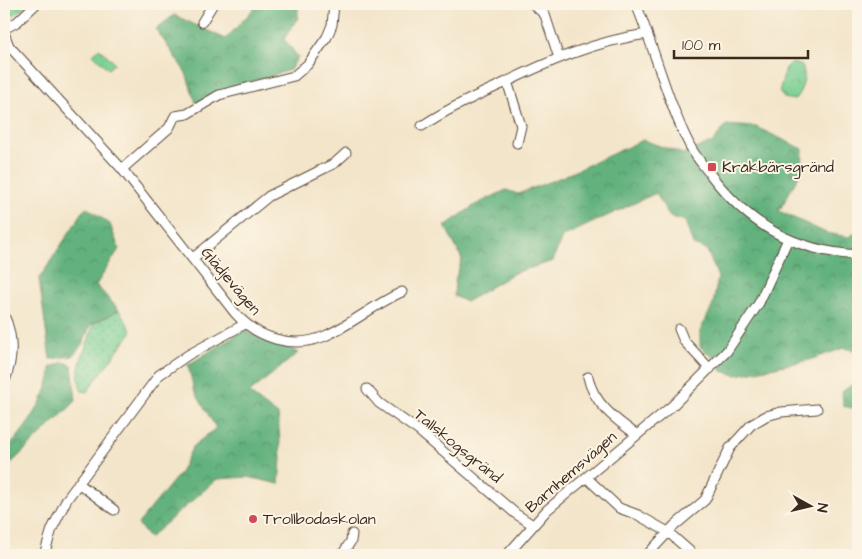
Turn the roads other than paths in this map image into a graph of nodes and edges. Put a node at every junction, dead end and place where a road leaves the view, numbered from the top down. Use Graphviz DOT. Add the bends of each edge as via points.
graph roads {
  1 [pos="36,4"];
  2 [pos="213,4"];
  3 [pos="334,4"];
  4 [pos="533,4"];
  5 [pos="636,4"];
  6 [pos="202,22"];
  7 [pos="4,29"];
  8 [pos="4,33"];
  9 [pos="647,34"];
  10 [pos="559,58"];
  11 [pos="507,81"];
  12 [pos="422,126"];
  13 [pos="517,142"];
  14 [pos="346,153"];
  15 [pos="122,168"];
  16 [pos="788,239"];
  17 [pos="858,255"];
  18 [pos="193,258"];
  19 [pos="402,292"];
  20 [pos="4,315"];
  21 [pos="245,324"];
  22 [pos="679,329"];
  23 [pos="710,369"];
  24 [pos="588,377"];
  25 [pos="4,383"];
  26 [pos="366,389"];
  27 [pos="817,409"];
  28 [pos="637,435"];
  29 [pos="587,478"];
  30 [pos="78,483"];
  31 [pos="114,510"];
  32 [pos="533,525"];
  33 [pos="668,532"];
  34 [pos="352,534"];
  35 [pos="44,555"];
  36 [pos="342,555"];
  37 [pos="507,555"];
  38 [pos="647,555"];
  39 [pos="694,555"];
  1 -- 7 [label="street"];
  2 -- 6 [label="street"];
  3 -- 15 [label="street" via="327,37 308,64 294,76 219,95 187,114 175,116 169,128"];
  4 -- 10 [label="street" via="545,15"];
  5 -- 9 [label="street"];
  8 -- 15 [label="street, Glädjevägen" via="9,46"];
  9 -- 10 [label="street" via="596,45"];
  9 -- 16 [label="street" via="690,147 739,207 754,221"];
  10 -- 11 [label="street"];
  11 -- 12 [label="street" via="444,111"];
  11 -- 13 [label="street" via="521,126"];
  14 -- 18 [label="street" via="334,163 269,196"];
  15 -- 18 [label="street, Glädjevägen"];
  16 -- 17 [label="street" via="832,252"];
  16 -- 23 [label="street, Barnhemsvägen" via="748,322 727,352"];
  18 -- 21 [label="street, Glädjevägen"];
  19 -- 21 [label="street, Glädjevägen" via="324,336 305,340 275,340 262,336"];
  20 -- 25 [label="street" via="11,361"];
  21 -- 30 [label="street" via="159,375"];
  22 -- 23 [label="street" via="684,341"];
  23 -- 28 [label="street, Barnhemsvägen"];
  24 -- 28 [label="street, Barnhemsvägen" via="599,402"];
  26 -- 32 [label="street, Tallskogsgränd" via="379,403 419,431"];
  27 -- 33 [label="street" via="781,412 751,425 730,448 705,500"];
  28 -- 29 [label="street, Barnhemsvägen"];
  29 -- 32 [label="street, Barnhemsvägen"];
  29 -- 33 [label="street" via="619,508"];
  30 -- 31 [label="street"];
  30 -- 35 [label="street" via="52,529"];
  32 -- 37 [label="street, Barnhemsvägen"];
  33 -- 38 [label="street"];
  33 -- 39 [label="street"];
  34 -- 36 [label="street"];
}
